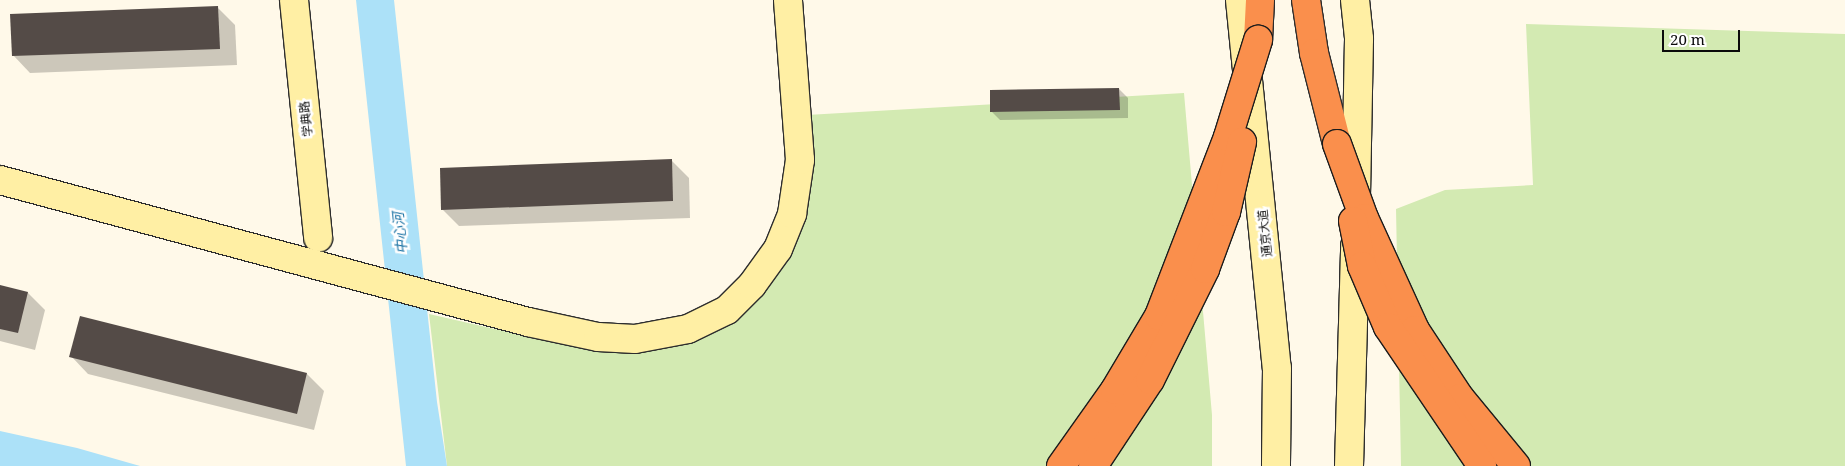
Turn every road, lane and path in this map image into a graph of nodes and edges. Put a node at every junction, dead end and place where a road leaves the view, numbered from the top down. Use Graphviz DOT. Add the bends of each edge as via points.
graph roads {
  1 [pos="294,0"];
  2 [pos="788,0"];
  3 [pos="1240,0"];
  4 [pos="1260,0"];
  5 [pos="1306,0"];
  6 [pos="1355,0"];
  7 [pos="1258,40"];
  8 [pos="1337,144"];
  9 [pos="0,180"];
  10 [pos="318,238"];
  11 [pos="1061,466"];
  12 [pos="1093,466"];
  13 [pos="1276,466"];
  14 [pos="1349,466"];
  15 [pos="1482,466"];
  16 [pos="1516,466"];
  1 -- 10 [label="street, 学典路"];
  2 -- 9 [label="street" via="800,160 792,214 778,249 752,286 727,310 688,329 635,340 589,335 528,322"];
  3 -- 13 [label="street, 通京大道" via="1277,368"];
  4 -- 7 [label="highway"];
  5 -- 8 [label="highway" via="1314,53"];
  6 -- 14 [label="street" via="1359,39"];
  7 -- 11 [label="highway, bridge" via="1219,163 1159,316 1115,390"];
  7 -- 12 [label="highway, bridge" via="1241,151 1226,212 1205,269 1150,380"];
  8 -- 15 [label="highway, bridge" via="1362,266 1372,295 1388,327 1431,394"];
  8 -- 16 [label="highway, bridge" via="1364,218 1415,330 1460,398"];
}
